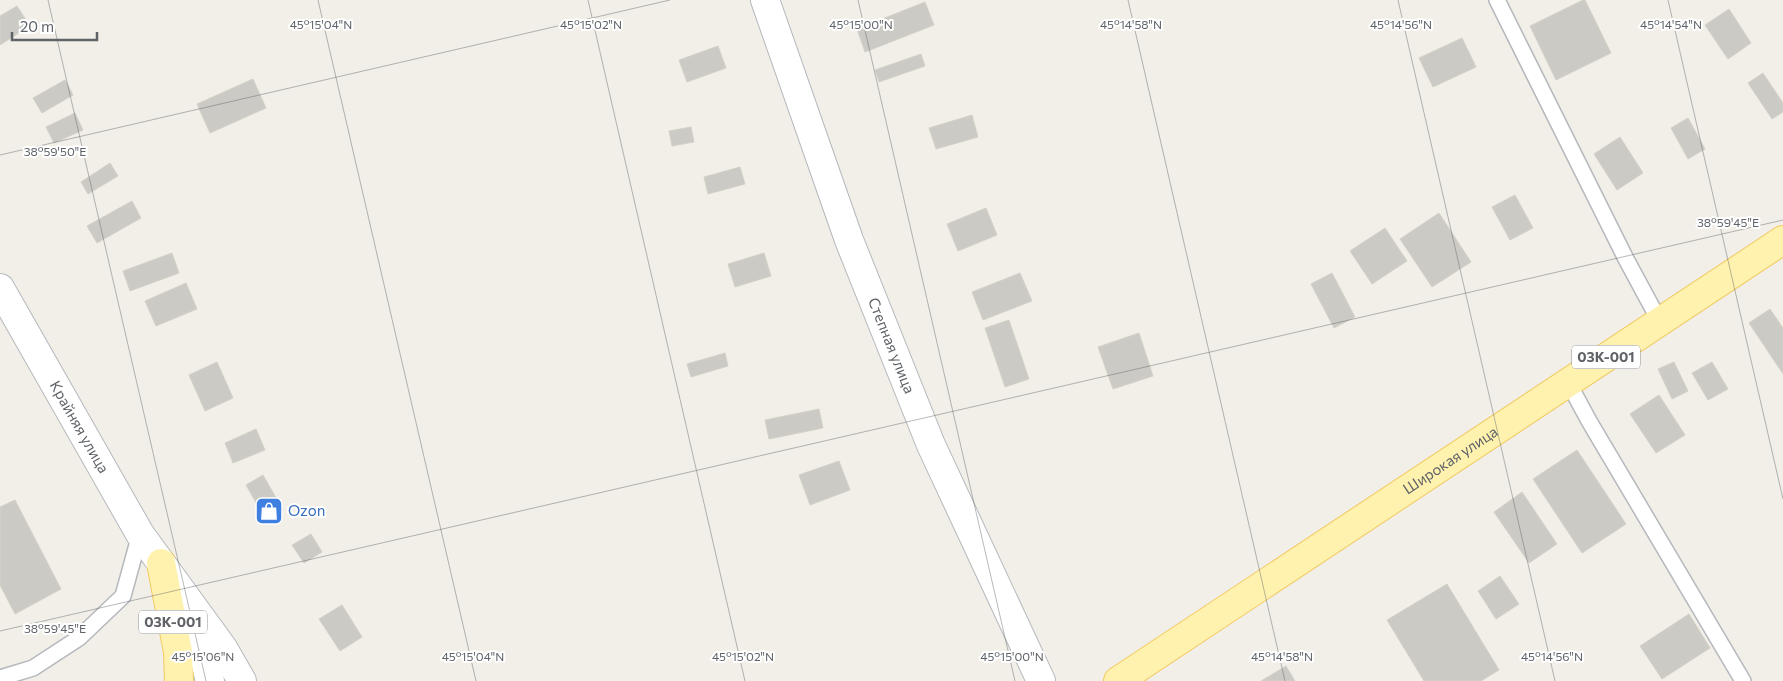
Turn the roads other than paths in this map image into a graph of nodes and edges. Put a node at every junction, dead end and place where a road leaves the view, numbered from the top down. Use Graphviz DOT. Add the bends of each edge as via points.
graph roads {
  1 [pos="765,0"];
  2 [pos="1498,0"];
  3 [pos="1783,240"];
  4 [pos="0,288"];
  5 [pos="1660,322"];
  6 [pos="1568,382"];
  7 [pos="140,534"];
  8 [pos="161,563"];
  9 [pos="0,678"];
  10 [pos="179,681"];
  11 [pos="210,681"];
  12 [pos="242,681"];
  13 [pos="1041,681"];
  14 [pos="1118,681"];
  15 [pos="1743,681"];
  1 -- 13 [label="street, Степная улица" via="850,240 924,426"];
  2 -- 5 [label="lane"];
  3 -- 5 [label="main road, Широкая улица / 03К-001"];
  4 -- 7 [label="street, Крайняя улица"];
  5 -- 6 [label="main road, Широкая улица / 03К-001"];
  6 -- 14 [label="main road, Широкая улица / 03К-001"];
  6 -- 15 [label="lane"];
  7 -- 8 [label="street, Крайняя улица"];
  7 -- 9 [label="lane" via="123,596 79,638 33,668"];
  8 -- 10 [label="main road, 03К-001" via="178,652"];
  8 -- 11 [label="street, 03К-001" via="202,649"];
  8 -- 12 [label="street, 03К-001" via="223,648"];
}
